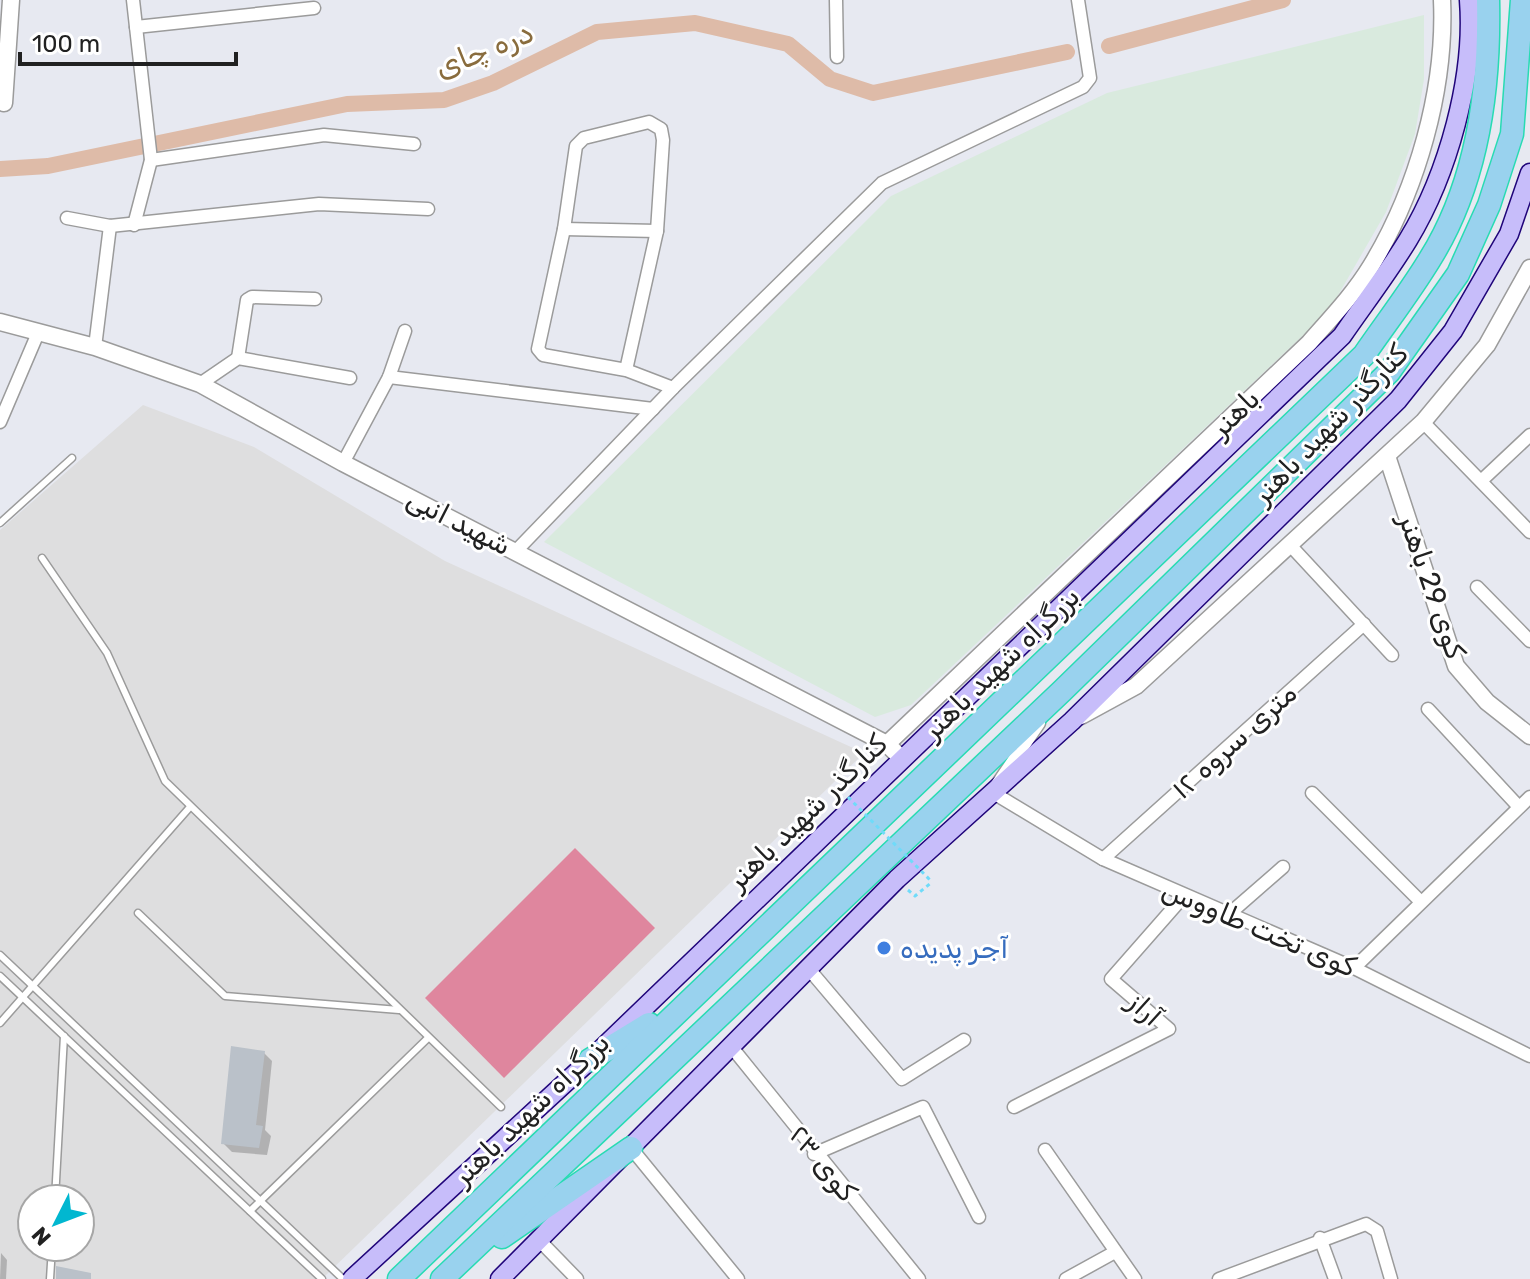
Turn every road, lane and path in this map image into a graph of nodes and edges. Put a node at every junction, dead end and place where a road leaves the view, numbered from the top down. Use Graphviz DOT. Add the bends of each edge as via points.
graph roads {
  1 [pos="11,0"];
  2 [pos="133,0"];
  3 [pos="836,0"];
  4 [pos="1078,0"];
  5 [pos="1442,0"];
  6 [pos="1469,0"];
  7 [pos="1488,0"];
  8 [pos="1522,0"];
  9 [pos="314,8"];
  10 [pos="136,27"];
  11 [pos="837,57"];
  12 [pos="4,103"];
  13 [pos="414,144"];
  14 [pos="151,160"];
  15 [pos="1530,173"];
  16 [pos="428,209"];
  17 [pos="67,218"];
  18 [pos="134,225"];
  19 [pos="110,226"];
  20 [pos="564,229"];
  21 [pos="657,231"];
  22 [pos="1530,268"];
  23 [pos="315,299"];
  24 [pos="0,322"];
  25 [pos="405,331"];
  26 [pos="38,333"];
  27 [pos="95,347"];
  28 [pos="238,358"];
  29 [pos="626,370"];
  30 [pos="389,377"];
  31 [pos="350,378"];
  32 [pos="200,384"];
  33 [pos="673,388"];
  34 [pos="653,409"];
  35 [pos="0,422"];
  36 [pos="1423,422"];
  37 [pos="1530,435"];
  38 [pos="1387,456"];
  39 [pos="72,458"];
  40 [pos="343,463"];
  41 [pos="1481,481"];
  42 [pos="0,523"];
  43 [pos="1530,532"];
  44 [pos="1290,545"];
  45 [pos="516,551"];
  46 [pos="42,558"];
  47 [pos="1477,587"];
  48 [pos="1364,624"];
  49 [pos="1530,641"];
  50 [pos="1392,655"];
  51 [pos="1062,691"];
  52 [pos="1428,709"];
  53 [pos="1072,721"];
  54 [pos="1530,736"];
  55 [pos="887,744"];
  56 [pos="902,759"];
  57 [pos="992,792"];
  58 [pos="1312,793"];
  59 [pos="848,797"];
  60 [pos="1530,797"];
  61 [pos="190,807"];
  62 [pos="1519,807"];
  63 [pos="1103,859"];
  64 [pos="1283,867"];
  65 [pos="915,896"];
  66 [pos="1183,897"];
  67 [pos="1421,902"];
  68 [pos="138,913"];
  69 [pos="1228,915"];
  70 [pos="0,955"];
  71 [pos="808,968"];
  72 [pos="1354,968"];
  73 [pos="0,976"];
  74 [pos="34,987"];
  75 [pos="24,998"];
  76 [pos="684,1003"];
  77 [pos="399,1010"];
  78 [pos="0,1023"];
  79 [pos="64,1036"];
  80 [pos="428,1038"];
  81 [pos="964,1040"];
  82 [pos="730,1045"];
  83 [pos="1530,1056"];
  84 [pos="590,1060"];
  85 [pos="501,1107"];
  86 [pos="1014,1107"];
  87 [pos="631,1148"];
  88 [pos="1045,1150"];
  89 [pos="814,1154"];
  90 [pos="56,1183"];
  91 [pos="261,1201"];
  92 [pos="250,1211"];
  93 [pos="979,1217"];
  94 [pos="1320,1238"];
  95 [pos="540,1241"];
  96 [pos="1115,1252"];
  97 [pos="1236,1275"];
  98 [pos="322,1279"];
  99 [pos="343,1279"];
  100 [pos="352,1279"];
  101 [pos="399,1279"];
  102 [pos="442,1279"];
  103 [pos="500,1279"];
  104 [pos="577,1279"];
  105 [pos="738,1279"];
  106 [pos="919,1279"];
  107 [pos="1066,1279"];
  108 [pos="1135,1279"];
  109 [pos="1219,1279"];
  110 [pos="1335,1279"];
  111 [pos="1391,1279"];
  1 -- 12 [label="street"];
  2 -- 10 [label="street"];
  3 -- 11 [label="street"];
  4 -- 33 [label="street" via="1090,78 1083,87 882,183"];
  5 -- 55 [label="street, باهنر" via="1437,75 1422,146 1395,220 1352,294 1309,343"];
  6 -- 56 [label="main road, کنارگذر شهید باهنر" via="1471,33 1453,140 1409,239 1342,336"];
  7 -- 76 [label="highway, بزرگراه شهید باهنر" via="1489,53 1480,129 1456,205 1431,257 1364,355"];
  8 -- 51 [label="highway" via="1512,134 1489,205 1458,274 1389,372"];
  9 -- 10 [label="street"];
  10 -- 14 [label="street"];
  13 -- 14 [label="street" via="324,135"];
  14 -- 18 [label="street"];
  15 -- 53 [label="main road, کنارگذر شهید باهنر" via="1509,234 1481,283 1453,331 1398,400"];
  16 -- 18 [label="street" via="319,204"];
  17 -- 19 [label="street"];
  18 -- 19 [label="street"];
  19 -- 27 [label="street"];
  20 -- 21 [label="street"];
  20 -- 21 [label="street" via="579,141 649,122 661,129 663,140"];
  20 -- 29 [label="street" via="538,349 543,355"];
  21 -- 29 [label="street"];
  22 -- 36 [label="street" via="1487,345"];
  23 -- 28 [label="street" via="247,300"];
  24 -- 26 [label="street, شهید انبی"];
  25 -- 30 [label="street"];
  26 -- 27 [label="street, شهید انبی"];
  26 -- 35 [label="street"];
  27 -- 32 [label="street, شهید انبی"];
  28 -- 31 [label="street"];
  28 -- 32 [label="street"];
  29 -- 33 [label="street"];
  30 -- 34 [label="street"];
  30 -- 40 [label="street"];
  32 -- 40 [label="street, شهید انبی"];
  33 -- 34 [label="street"];
  34 -- 45 [label="street"];
  36 -- 38 [label="street"];
  36 -- 41 [label="street"];
  37 -- 41 [label="street"];
  38 -- 44 [label="street"];
  38 -- 54 [label="street, کوی 29 باهنر" via="1456,666 1487,702"];
  39 -- 42 [label="lane"];
  40 -- 45 [label="street, شهید انبی"];
  41 -- 43 [label="street"];
  44 -- 48 [label="street"];
  44 -- 53 [label="street" via="1136,686"];
  45 -- 55 [label="street, شهید انبی"];
  46 -- 61 [label="lane" via="107,653 165,781"];
  47 -- 49 [label="street"];
  48 -- 50 [label="street"];
  48 -- 63 [label="street, ۱۲ متری سروه"];
  51 -- 57 [label="street"];
  51 -- 102 [label="highway"];
  52 -- 62 [label="street"];
  53 -- 57 [label="main road, کنارگذر شهید باهنر"];
  55 -- 56 [label="street, شهید انبی"];
  56 -- 84 [label="main road, کنارگذر شهید باهنر"];
  57 -- 63 [label="street, کوی تخت طاووس"];
  57 -- 71 [label="main road, کنارگذر شهید باهنر"];
  58 -- 67 [label="street"];
  59 -- 65 [label="path, bridge" via="932,882"];
  60 -- 62 [label="street"];
  61 -- 74 [label="lane"];
  61 -- 77 [label="lane"];
  62 -- 67 [label="street"];
  63 -- 66 [label="street, کوی تخت طاووس"];
  64 -- 69 [label="street"];
  66 -- 69 [label="street, کوی تخت طاووس"];
  66 -- 86 [label="street, آراز" via="1111,979 1169,1029"];
  67 -- 72 [label="street"];
  68 -- 77 [label="lane" via="225,996"];
  69 -- 72 [label="street, کوی تخت طاووس"];
  70 -- 74 [label="lane"];
  71 -- 81 [label="street" via="902,1079"];
  71 -- 82 [label="main road, کنارگذر شهید باهنر"];
  72 -- 83 [label="street, کوی تخت طاووس"];
  73 -- 75 [label="lane"];
  74 -- 75 [label="lane"];
  74 -- 91 [label="lane"];
  75 -- 78 [label="lane"];
  75 -- 79 [label="lane"];
  76 -- 84 [label="highway"];
  76 -- 101 [label="highway, بزرگراه شهید باهنر"];
  77 -- 80 [label="lane"];
  79 -- 90 [label="lane"];
  79 -- 92 [label="lane"];
  80 -- 85 [label="lane"];
  80 -- 91 [label="lane"];
  82 -- 87 [label="main road, کنارگذر شهید باهنر"];
  82 -- 89 [label="street, کوی ۲۳"];
  84 -- 100 [label="main road, کنارگذر شهید باهنر"];
  87 -- 95 [label="main road, کنارگذر شهید باهنر"];
  87 -- 102 [label="highway"];
  87 -- 105 [label="street"];
  88 -- 96 [label="street"];
  89 -- 93 [label="street" via="923,1107"];
  89 -- 106 [label="street, کوی ۲۳"];
  91 -- 92 [label="lane"];
  91 -- 99 [label="lane"];
  92 -- 98 [label="lane"];
  94 -- 97 [label="street"];
  94 -- 110 [label="street"];
  94 -- 111 [label="street" via="1366,1224 1372,1227"];
  95 -- 103 [label="main road, کنارگذر شهید باهنر"];
  95 -- 104 [label="street"];
  96 -- 107 [label="street"];
  96 -- 108 [label="street"];
  97 -- 109 [label="street"];
}
